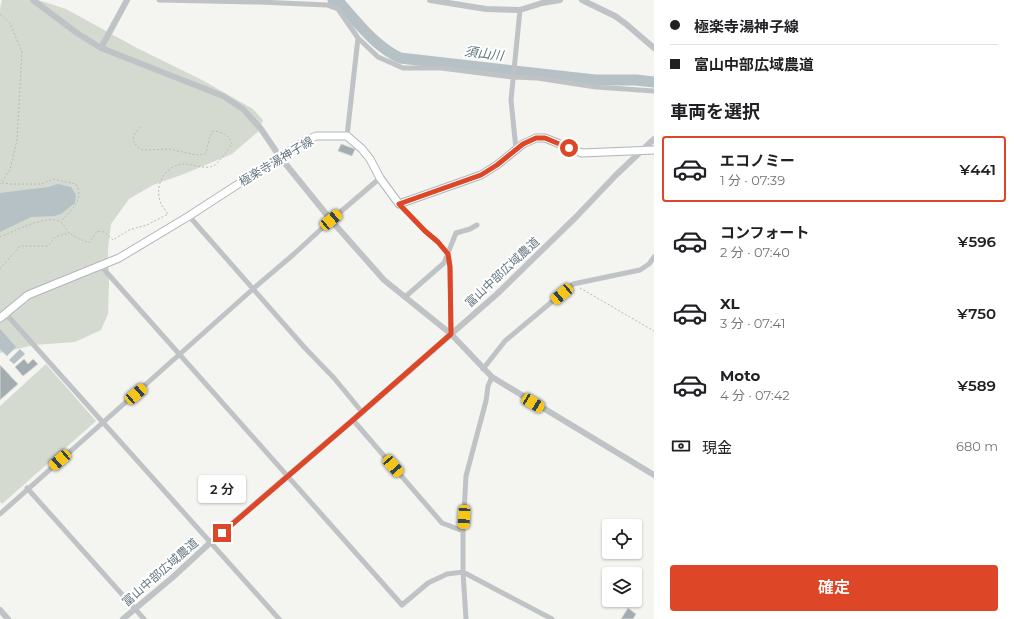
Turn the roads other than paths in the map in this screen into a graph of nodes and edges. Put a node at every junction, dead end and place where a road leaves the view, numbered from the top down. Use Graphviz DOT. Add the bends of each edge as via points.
graph roads {
  1 [pos="33,0"];
  2 [pos="127,0"];
  3 [pos="159,0"];
  4 [pos="430,0"];
  5 [pos="560,0"];
  6 [pos="582,0"];
  7 [pos="520,10"];
  8 [pos="358,38"];
  9 [pos="101,48"];
  10 [pos="654,48"];
  11 [pos="513,77"];
  12 [pos="654,91"];
  13 [pos="347,136"];
  14 [pos="654,139"];
  15 [pos="516,149"];
  16 [pos="642,150"];
  17 [pos="654,150"];
  18 [pos="280,157"];
  19 [pos="380,178"];
  20 [pos="399,204"];
  21 [pos="189,216"];
  22 [pos="331,220"];
  23 [pos="477,225"];
  24 [pos="448,254"];
  25 [pos="654,257"];
  26 [pos="101,266"];
  27 [pos="253,289"];
  28 [pos="405,297"];
  29 [pos="3,316"];
  30 [pos="451,334"];
  31 [pos="180,355"];
  32 [pos="483,369"];
  33 [pos="492,377"];
  34 [pos="362,412"];
  35 [pos="353,420"];
  36 [pos="103,422"];
  37 [pos="654,475"];
  38 [pos="287,476"];
  39 [pos="28,488"];
  40 [pos="0,513"];
  41 [pos="463,531"];
  42 [pos="211,542"];
  43 [pos="463,572"];
  44 [pos="134,609"];
  45 [pos="0,610"];
  46 [pos="8,619"];
  47 [pos="123,619"];
  48 [pos="144,619"];
  49 [pos="279,619"];
  50 [pos="466,619"];
  51 [pos="552,619"];
  1 -- 9 [label="street"];
  2 -- 9 [label="street"];
  3 -- 8 [label="street" via="327,5 338,9"];
  4 -- 7 [label="street" via="486,9"];
  5 -- 7 [label="street"];
  6 -- 10 [label="street" via="615,16"];
  7 -- 11 [label="street"];
  8 -- 11 [label="street" via="378,57 403,68 441,68"];
  8 -- 13 [label="street"];
  9 -- 18 [label="street" via="223,96 243,109 261,129"];
  11 -- 12 [label="street"];
  11 -- 15 [label="street" via="511,100"];
  13 -- 18 [label="main road, 極楽寺湯神子線" via="316,136"];
  13 -- 19 [label="main road" via="370,159"];
  14 -- 16 [label="street, 富山中部広域農道"];
  15 -- 16 [label="main road" via="536,138 545,138 582,153"];
  15 -- 20 [label="main road" via="481,175"];
  16 -- 17 [label="main road"];
  16 -- 30 [label="street, 富山中部広域農道" via="503,288"];
  18 -- 21 [label="main road, 極楽寺湯神子線"];
  18 -- 22 [label="street"];
  19 -- 20 [label="main road"];
  19 -- 22 [label="street"];
  20 -- 24 [label="street"];
  21 -- 26 [label="main road, 極楽寺湯神子線"];
  21 -- 27 [label="street"];
  22 -- 27 [label="street"];
  22 -- 28 [label="street" via="384,280"];
  23 -- 24 [label="street" via="456,233"];
  24 -- 28 [label="street" via="444,262"];
  24 -- 30 [label="street"];
  25 -- 32 [label="street" via="640,270 573,284 505,340"];
  26 -- 29 [label="main road, 極楽寺湯神子線" via="28,295"];
  26 -- 31 [label="street"];
  27 -- 31 [label="street"];
  27 -- 34 [label="street"];
  28 -- 30 [label="street"];
  29 -- 36 [label="street"];
  30 -- 32 [label="street"];
  30 -- 34 [label="street, 富山中部広域農道"];
  31 -- 36 [label="street"];
  31 -- 38 [label="street"];
  32 -- 33 [label="street"];
  33 -- 37 [label="street"];
  33 -- 41 [label="street" via="466,476"];
  34 -- 35 [label="street, 富山中部広域農道"];
  35 -- 38 [label="street, 富山中部広域農道"];
  35 -- 41 [label="street" via="442,523"];
  36 -- 39 [label="street"];
  36 -- 42 [label="street"];
  38 -- 42 [label="street, 富山中部広域農道"];
  38 -- 43 [label="street" via="402,605 428,583 447,574"];
  39 -- 40 [label="street"];
  39 -- 44 [label="street"];
  41 -- 43 [label="street"];
  42 -- 44 [label="street, 富山中部広域農道"];
  42 -- 49 [label="street"];
  43 -- 50 [label="street"];
  43 -- 51 [label="street"];
  44 -- 47 [label="street, 富山中部広域農道"];
  44 -- 48 [label="street"];
  45 -- 46 [label="street"];
}
